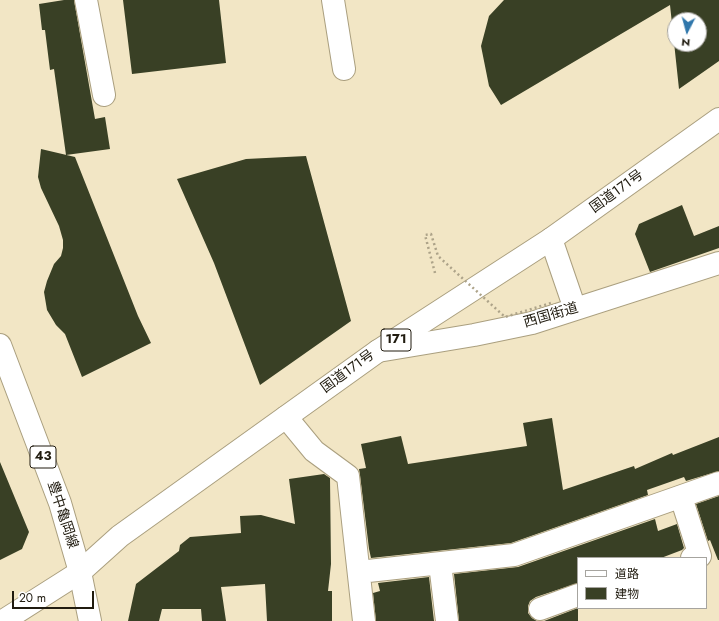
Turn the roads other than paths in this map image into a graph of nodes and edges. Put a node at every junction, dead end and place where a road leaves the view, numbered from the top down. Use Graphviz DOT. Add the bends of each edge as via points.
graph roads {
  1 [pos="86,0"];
  2 [pos="333,0"];
  3 [pos="344,70"];
  4 [pos="104,96"];
  5 [pos="719,119"];
  6 [pos="551,239"];
  7 [pos="719,263"];
  8 [pos="575,309"];
  9 [pos="0,345"];
  10 [pos="378,351"];
  11 [pos="286,417"];
  12 [pos="719,483"];
  13 [pos="681,496"];
  14 [pos="696,557"];
  15 [pos="440,564"];
  16 [pos="80,572"];
  17 [pos="359,572"];
  18 [pos="577,594"];
  19 [pos="540,609"];
  20 [pos="3,621"];
  21 [pos="90,621"];
  22 [pos="364,621"];
  23 [pos="447,621"];
  1 -- 4 [label="main road"];
  2 -- 3 [label="main road"];
  5 -- 6 [label="main road, 国道171号 / 171"];
  6 -- 8 [label="main road"];
  6 -- 10 [label="main road, 国道171号 / 171"];
  7 -- 8 [label="main road, 西国街道"];
  8 -- 10 [label="main road, 西国街道" via="532,323"];
  9 -- 16 [label="main road, 豊中亀岡線 / 43" via="60,503"];
  10 -- 11 [label="main road, 国道171号 / 171"];
  11 -- 16 [label="main road, 国道171号 / 171" via="120,536"];
  11 -- 17 [label="main road" via="314,451 348,476"];
  12 -- 13 [label="main road"];
  13 -- 14 [label="main road" via="700,556"];
  13 -- 15 [label="main road" via="514,555"];
  15 -- 17 [label="main road"];
  15 -- 23 [label="main road"];
  16 -- 20 [label="main road, 国道171号 / 171"];
  16 -- 21 [label="main road, 豊中亀岡線 / 43"];
  17 -- 22 [label="main road"];
  18 -- 19 [label="main road"];
}
